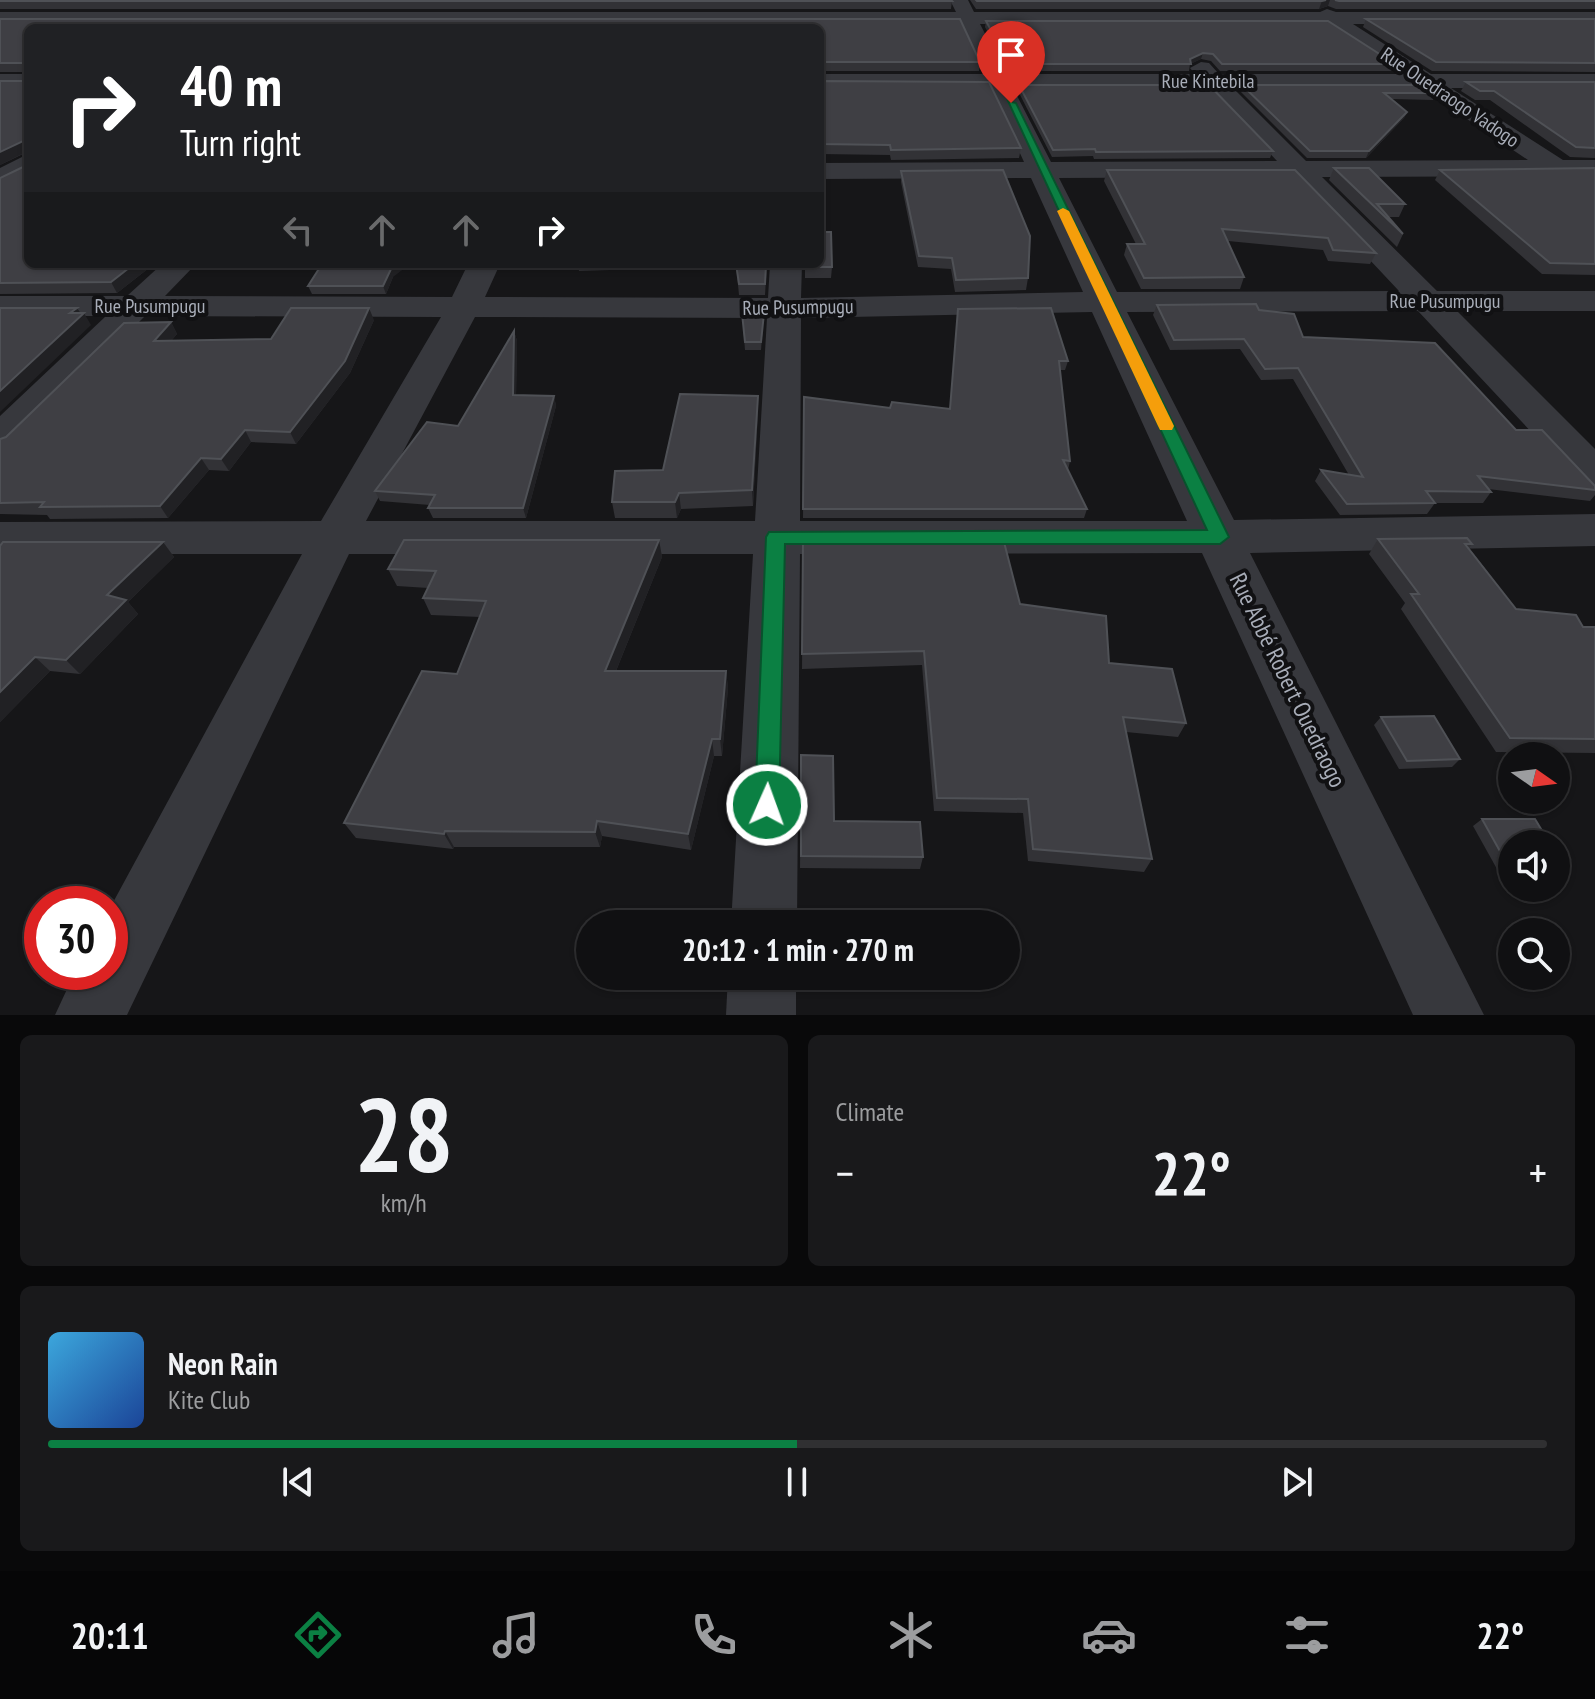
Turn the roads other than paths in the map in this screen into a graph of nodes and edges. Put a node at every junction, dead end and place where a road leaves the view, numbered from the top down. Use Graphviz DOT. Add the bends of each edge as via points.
graph roads {
  1 [pos="277,0"];
  2 [pos="447,0"];
  3 [pos="617,0"];
  4 [pos="1305,0"];
  5 [pos="964,9"];
  6 [pos="1144,9"];
  7 [pos="790,15"];
  8 [pos="0,18"];
  9 [pos="1331,18"];
  10 [pos="1595,18"];
  11 [pos="241,23"];
  12 [pos="424,23"];
  13 [pos="605,23"];
  14 [pos="1213,80"];
  15 [pos="0,81"];
  16 [pos="24,81"];
  17 [pos="824,81"];
  18 [pos="1001,81"];
  19 [pos="1428,81"];
  20 [pos="1595,81"];
  21 [pos="1557,168"];
  22 [pos="1595,168"];
  23 [pos="1043,170"];
  24 [pos="1302,170"];
  25 [pos="824,171"];
  26 [pos="1595,194"];
  27 [pos="176,268"];
  28 [pos="473,286"];
  29 [pos="785,286"];
  30 [pos="1428,301"];
  31 [pos="1595,301"];
  32 [pos="1106,302"];
  33 [pos="0,306"];
  34 [pos="136,306"];
  35 [pos="0,438"];
  36 [pos="1595,474"];
  37 [pos="1595,530"];
  38 [pos="776,537"];
  39 [pos="1220,537"];
  40 [pos="0,538"];
  41 [pos="333,540"];
  42 [pos="764,910"];
  43 [pos="762,990"];
  44 [pos="90,1015"];
  45 [pos="761,1015"];
  46 [pos="1449,1015"];
  1 -- 11 [label="street"];
  2 -- 12 [label="street"];
  3 -- 13 [label="street"];
  4 -- 9 [label="street, Rue Ouedraogo Vadogo"];
  5 -- 6 [label="street"];
  5 -- 7 [label="street"];
  5 -- 18 [label="street, Rue Abbé Robert Ouedraogo"];
  6 -- 9 [label="street"];
  6 -- 14 [label="street"];
  7 -- 13 [label="street"];
  8 -- 11 [label="street"];
  9 -- 10 [label="street"];
  9 -- 19 [label="street, Rue Ouedraogo Vadogo"];
  11 -- 12 [label="street"];
  12 -- 13 [label="street"];
  14 -- 18 [label="street, Rue Kintebila"];
  14 -- 19 [label="street, Rue Kintebila"];
  14 -- 24 [label="street"];
  15 -- 16 [label="street"];
  17 -- 18 [label="street, Rue Kintebila"];
  18 -- 23 [label="street, Rue Abbé Robert Ouedraogo"];
  19 -- 20 [label="street, Rue Kintebila"];
  19 -- 21 [label="street, Rue Ouedraogo Vadogo"];
  21 -- 22 [label="street"];
  21 -- 24 [label="street"];
  21 -- 26 [label="street, Rue Ouedraogo Vadogo"];
  23 -- 24 [label="street"];
  23 -- 25 [label="street"];
  23 -- 32 [label="street, Rue Abbé Robert Ouedraogo"];
  24 -- 30 [label="street"];
  27 -- 34 [label="street"];
  28 -- 29 [label="street, Rue Pusumpugu"];
  28 -- 34 [label="street, Rue Pusumpugu"];
  28 -- 41 [label="street"];
  29 -- 32 [label="street, Rue Pusumpugu"];
  29 -- 38 [label="street"];
  30 -- 31 [label="street, Rue Pusumpugu"];
  30 -- 32 [label="street, Rue Pusumpugu"];
  30 -- 36 [label="street"];
  32 -- 39 [label="street, Rue Abbé Robert Ouedraogo"];
  33 -- 34 [label="street, Rue Pusumpugu"];
  34 -- 35 [label="street"];
  37 -- 39 [label="street"];
  38 -- 39 [label="street"];
  38 -- 41 [label="street"];
  38 -- 42 [label="street"];
  39 -- 46 [label="street, Rue Abbé Robert Ouedraogo"];
  40 -- 41 [label="street"];
  41 -- 44 [label="street"];
  43 -- 45 [label="street"];
}
